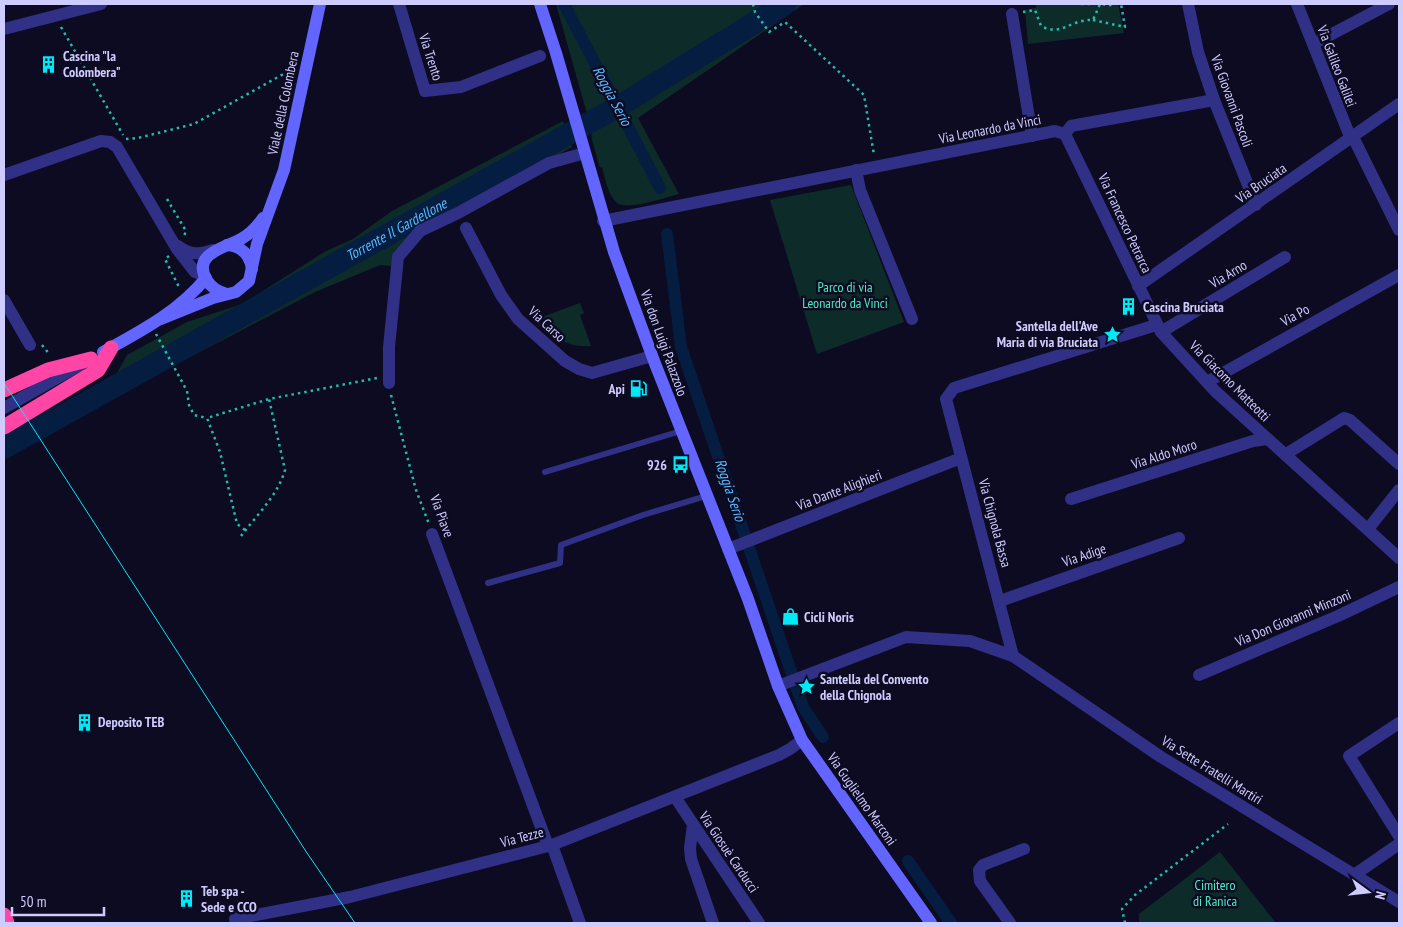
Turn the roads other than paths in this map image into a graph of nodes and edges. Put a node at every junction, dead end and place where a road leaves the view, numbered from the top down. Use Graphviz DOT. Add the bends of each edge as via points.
graph roads {
  1 [pos="101,4"];
  2 [pos="320,4"];
  3 [pos="399,4"];
  4 [pos="540,4"];
  5 [pos="1188,4"];
  6 [pos="1298,4"];
  7 [pos="1390,4"];
  8 [pos="1012,14"];
  9 [pos="4,29"];
  10 [pos="1313,44"];
  11 [pos="540,56"];
  12 [pos="1214,100"];
  13 [pos="1399,104"];
  14 [pos="1065,134"];
  15 [pos="1032,136"];
  16 [pos="1352,138"];
  17 [pos="583,147"];
  18 [pos="856,170"];
  19 [pos="4,175"];
  20 [pos="1256,205"];
  21 [pos="270,207"];
  22 [pos="604,221"];
  23 [pos="466,228"];
  24 [pos="1399,230"];
  25 [pos="177,245"];
  26 [pos="228,245"];
  27 [pos="213,250"];
  28 [pos="1285,257"];
  29 [pos="252,269"];
  30 [pos="1399,275"];
  31 [pos="205,277"];
  32 [pos="1138,286"];
  33 [pos="228,294"];
  34 [pos="4,300"];
  35 [pos="912,319"];
  36 [pos="155,322"];
  37 [pos="1158,329"];
  38 [pos="30,346"];
  39 [pos="111,348"];
  40 [pos="652,356"];
  41 [pos="91,359"];
  42 [pos="389,382"];
  43 [pos="1207,382"];
  44 [pos="4,390"];
  45 [pos="4,408"];
  46 [pos="4,427"];
  47 [pos="681,431"];
  48 [pos="1267,439"];
  49 [pos="1286,454"];
  50 [pos="961,458"];
  51 [pos="1399,464"];
  52 [pos="545,472"];
  53 [pos="1399,490"];
  54 [pos="706,496"];
  55 [pos="1071,499"];
  56 [pos="1368,529"];
  57 [pos="432,534"];
  58 [pos="1179,538"];
  59 [pos="728,549"];
  60 [pos="1399,558"];
  61 [pos="488,584"];
  62 [pos="1399,587"];
  63 [pos="1000,601"];
  64 [pos="1013,656"];
  65 [pos="1199,675"];
  66 [pos="778,686"];
  67 [pos="1399,723"];
  68 [pos="802,740"];
  69 [pos="675,797"];
  70 [pos="693,825"];
  71 [pos="1399,836"];
  72 [pos="1399,844"];
  73 [pos="550,846"];
  74 [pos="1024,849"];
  75 [pos="1354,875"];
  76 [pos="1399,902"];
  77 [pos="4,915"];
  78 [pos="235,919"];
  79 [pos="7,923"];
  80 [pos="580,923"];
  81 [pos="713,923"];
  82 [pos="759,923"];
  83 [pos="931,923"];
  84 [pos="1010,923"];
  1 -- 9 [label="street"];
  2 -- 21 [label="street, Viale della Colombera" via="284,170"];
  3 -- 11 [label="street, Via Trento" via="425,91 461,87"];
  4 -- 17 [label="street, Via don Luigi Palazzolo"];
  5 -- 12 [label="street, Via Giovanni Pascoli" via="1198,52"];
  6 -- 10 [label="street, Via Galileo Galilei"];
  7 -- 10 [label="street"];
  8 -- 15 [label="street"];
  10 -- 16 [label="street, Via Galileo Galilei"];
  12 -- 14 [label="street, Via Leonardo da Vinci" via="1071,126"];
  12 -- 20 [label="street, Via Giovanni Pascoli"];
  13 -- 16 [label="street, Via Bruciata"];
  14 -- 15 [label="street, Via Leonardo da Vinci" via="1055,131"];
  14 -- 32 [label="street, Via Francesco Petrarca"];
  15 -- 18 [label="street, Via Leonardo da Vinci"];
  16 -- 20 [label="street, Via Bruciata"];
  16 -- 24 [label="street, Via Galileo Galilei"];
  17 -- 22 [label="street, Via don Luigi Palazzolo"];
  17 -- 42 [label="street" via="420,231 398,257 389,347"];
  18 -- 22 [label="street, Via Leonardo da Vinci"];
  18 -- 35 [label="street" via="860,190"];
  19 -- 25 [label="street" via="101,141 110,142 117,147"];
  20 -- 32 [label="street, Via Bruciata"];
  21 -- 26 [label="street, Viale della Colombera" via="258,226"];
  21 -- 29 [label="street, Viale della Colombera"];
  22 -- 40 [label="street, Via don Luigi Palazzolo"];
  23 -- 40 [label="street, Via Carso" via="518,319 565,361 592,373"];
  25 -- 27 [label="street" via="190,253 202,254"];
  25 -- 31 [label="street" via="194,272"];
  26 -- 27 [label="street, Viale della Colombera"];
  26 -- 29 [label="street" via="245,252"];
  27 -- 31 [label="street, Viale della Colombera" via="204,266"];
  28 -- 37 [label="street, Via Arno"];
  29 -- 33 [label="street, Viale della Colombera" via="249,281 242,289"];
  30 -- 43 [label="street, Via Po"];
  31 -- 33 [label="street" via="214,289"];
  31 -- 36 [label="street, Viale della Colombera" via="189,297"];
  32 -- 37 [label="street, Via Francesco Petrarca"];
  33 -- 36 [label="street, Viale della Colombera"];
  34 -- 38 [label="street"];
  36 -- 39 [label="street, Viale della Colombera"];
  37 -- 43 [label="street, Via Giacomo Matteotti"];
  37 -- 50 [label="street, Via Chignola Bassa" via="954,388 946,399"];
  39 -- 41 [label="street, Viale della Colombera"];
  39 -- 46 [label="highway" via="98,370"];
  40 -- 47 [label="street, Via don Luigi Palazzolo"];
  41 -- 44 [label="highway" via="48,370"];
  41 -- 45 [label="street, Viale della Colombera"];
  43 -- 48 [label="street, Via Giacomo Matteotti"];
  47 -- 52 [label="lane" via="622,446"];
  47 -- 54 [label="street, Via don Luigi Palazzolo"];
  48 -- 49 [label="street, Via Giacomo Matteotti"];
  48 -- 55 [label="street, Via Aldo Moro"];
  49 -- 51 [label="street" via="1344,418"];
  49 -- 56 [label="street, Via Giacomo Matteotti"];
  50 -- 59 [label="street, Via Dante Alighieri"];
  50 -- 63 [label="street, Via Chignola Bassa"];
  53 -- 56 [label="street"];
  54 -- 59 [label="street, Via don Luigi Palazzolo"];
  54 -- 61 [label="lane" via="561,545 560,563"];
  56 -- 60 [label="street, Via Giacomo Matteotti"];
  57 -- 73 [label="street, Via Piave"];
  58 -- 63 [label="street, Via Adige"];
  59 -- 66 [label="street, Via don Luigi Palazzolo"];
  62 -- 65 [label="street, Via Don Giovanni Minzoni"];
  63 -- 64 [label="street, Via Chignola Bassa"];
  64 -- 66 [label="street, Via Sette Fratelli Martiri" via="970,641 906,637"];
  64 -- 75 [label="street, Via Sette Fratelli Martiri" via="1161,757"];
  66 -- 68 [label="street, Via Guglielmo Marconi"];
  67 -- 71 [label="street" via="1349,756"];
  68 -- 69 [label="street, Via Tezze" via="784,752"];
  68 -- 83 [label="street, Via Guglielmo Marconi"];
  69 -- 70 [label="street, Via Giosuè Carducci"];
  69 -- 73 [label="street, Via Tezze"];
  70 -- 81 [label="street" via="691,859"];
  70 -- 82 [label="street, Via Giosuè Carducci"];
  72 -- 75 [label="street"];
  73 -- 78 [label="street, Via Tezze" via="350,897"];
  73 -- 80 [label="street, Via Piave"];
  74 -- 84 [label="street" via="979,870 980,881"];
  75 -- 76 [label="street, Via Sette Fratelli Martiri"];
  77 -- 79 [label="highway"];
}
